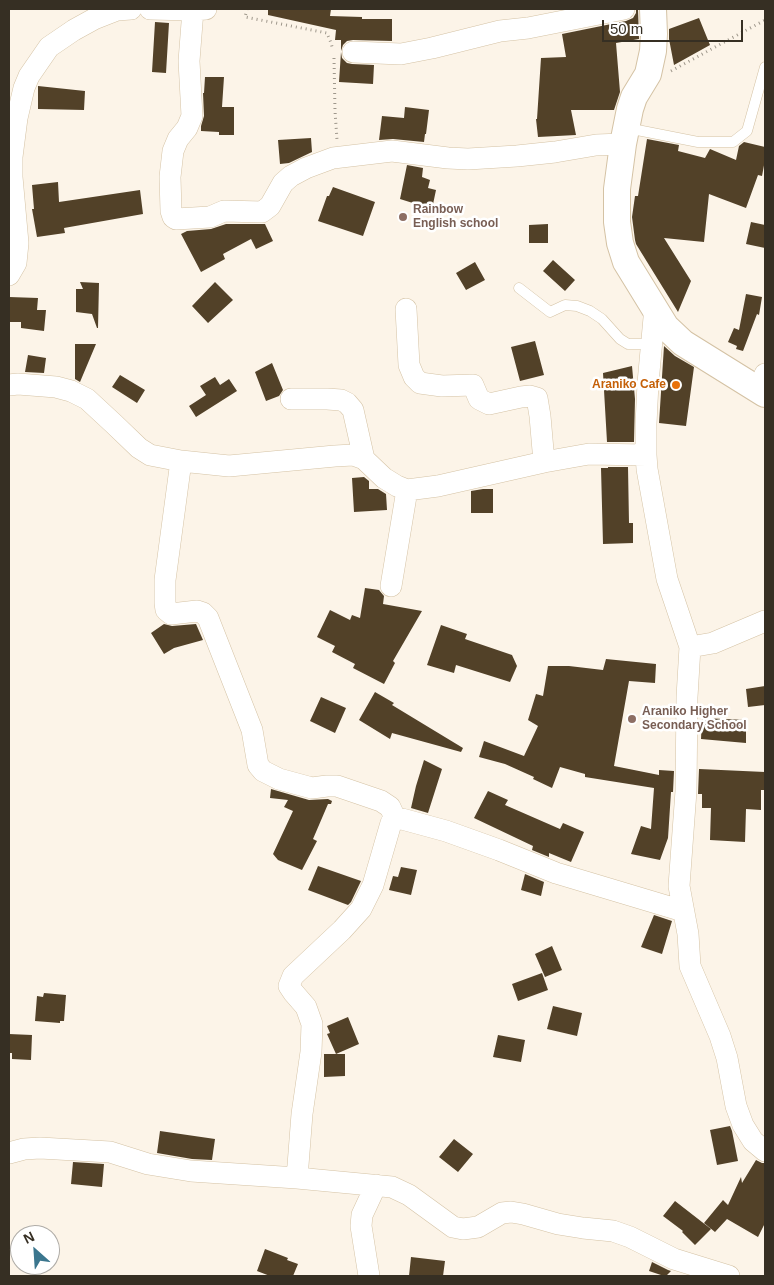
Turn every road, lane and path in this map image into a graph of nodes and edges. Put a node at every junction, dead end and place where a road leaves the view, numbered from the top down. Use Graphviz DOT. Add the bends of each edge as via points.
graph roads {
  1 [pos="131,9"];
  2 [pos="150,9"];
  3 [pos="199,9"];
  4 [pos="247,9"];
  5 [pos="624,9"];
  6 [pos="653,9"];
  7 [pos="765,20"];
  8 [pos="353,52"];
  9 [pos="765,67"];
  10 [pos="648,74"];
  11 [pos="624,136"];
  12 [pos="339,157"];
  13 [pos="9,275"];
  14 [pos="519,288"];
  15 [pos="655,307"];
  16 [pos="406,309"];
  17 [pos="651,344"];
  18 [pos="9,385"];
  19 [pos="763,386"];
  20 [pos="291,398"];
  21 [pos="646,455"];
  22 [pos="364,459"];
  23 [pos="181,461"];
  24 [pos="544,462"];
  25 [pos="406,490"];
  26 [pos="391,586"];
  27 [pos="765,621"];
  28 [pos="690,647"];
  29 [pos="396,820"];
  30 [pos="683,911"];
  31 [pos="765,1152"];
  32 [pos="9,1153"];
  33 [pos="298,1178"];
  34 [pos="376,1185"];
  35 [pos="369,1276"];
  36 [pos="729,1276"];
  1 -- 13 [label="street" via="118,10 74,30 49,48 29,76 17,118 12,157 18,243 16,263"];
  2 -- 3 [label="street"];
  3 -- 12 [label="street" via="189,61 192,116 188,128 178,139 170,177 173,217 210,217 224,211 262,212 291,176"];
  4 -- 12 [label="path" via="245,17 327,33 333,53"];
  5 -- 8 [label="street" via="500,31 401,54"];
  6 -- 10 [label="street" via="653,51"];
  7 -- 10 [label="path" via="667,73"];
  9 -- 11 [label="lane" via="747,131 733,142"];
  10 -- 11 [label="street" via="634,97"];
  11 -- 12 [label="street" via="596,145 545,153 468,159 392,152"];
  11 -- 15 [label="street" via="616,222 626,262"];
  14 -- 17 [label="lane" via="550,312 565,305 577,306 602,319 628,344"];
  15 -- 17 [label="street"];
  15 -- 19 [label="street" via="666,327 683,343"];
  16 -- 24 [label="street" via="409,365 414,377 420,383 442,386 473,385 479,399 489,404 521,396 537,398"];
  17 -- 21 [label="street"];
  18 -- 23 [label="street" via="56,387 71,391 87,399 150,455"];
  20 -- 22 [label="street" via="347,403 353,410"];
  21 -- 24 [label="street" via="589,454"];
  21 -- 28 [label="street" via="666,579"];
  22 -- 23 [label="street" via="336,456 229,466"];
  22 -- 25 [label="street" via="384,478"];
  23 -- 29 [label="street" via="165,580 166,610 171,614 197,611 208,618 252,730 258,765 279,779 312,788 336,786 381,801 390,807"];
  24 -- 25 [label="street"];
  25 -- 26 [label="street"];
  27 -- 28 [label="street" via="713,642"];
  28 -- 30 [label="street" via="686,791 678,886"];
  29 -- 30 [label="street" via="446,831 556,873"];
  29 -- 33 [label="street" via="391,823 373,885 361,908 294,976 289,986 306,1007 312,1024"];
  30 -- 31 [label="street" via="690,966 720,1036 736,1106 753,1141"];
  32 -- 33 [label="street" via="40,1148 110,1152 148,1164 191,1171"];
  33 -- 34 [label="street"];
  34 -- 35 [label="street" via="362,1215 361,1226"];
  34 -- 36 [label="street" via="409,1195 443,1220 462,1229 478,1227 502,1213 512,1212 558,1224 612,1231 674,1259"];
}
